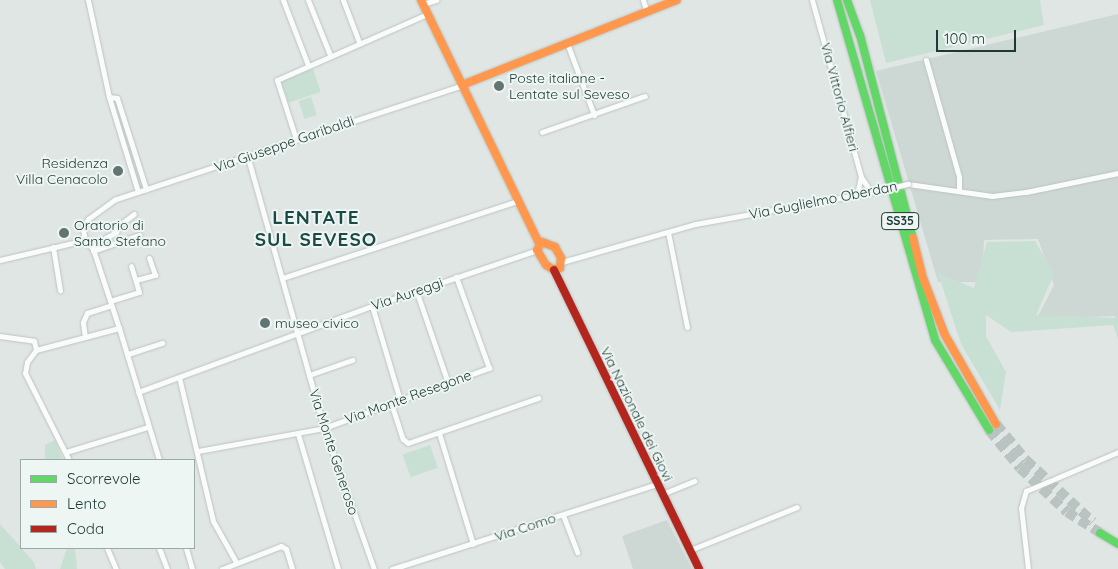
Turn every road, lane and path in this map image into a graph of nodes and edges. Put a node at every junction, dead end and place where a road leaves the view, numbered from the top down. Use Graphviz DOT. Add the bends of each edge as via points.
graph roads {
  1 [pos="88,0"];
  2 [pos="283,0"];
  3 [pos="308,0"];
  4 [pos="343,0"];
  5 [pos="436,0"];
  6 [pos="643,0"];
  7 [pos="677,0"];
  8 [pos="812,0"];
  9 [pos="837,0"];
  10 [pos="847,0"];
  11 [pos="422,2"];
  12 [pos="647,12"];
  13 [pos="427,14"];
  14 [pos="359,42"];
  15 [pos="567,43"];
  16 [pos="330,55"];
  17 [pos="926,60"];
  18 [pos="308,65"];
  19 [pos="462,85"];
  20 [pos="645,96"];
  21 [pos="109,97"];
  22 [pos="594,115"];
  23 [pos="542,132"];
  24 [pos="296,139"];
  25 [pos="248,158"];
  26 [pos="1118,172"];
  27 [pos="861,177"];
  28 [pos="146,189"];
  29 [pos="959,190"];
  30 [pos="138,192"];
  31 [pos="871,192"];
  32 [pos="857,194"];
  33 [pos="518,201"];
  34 [pos="134,214"];
  35 [pos="668,232"];
  36 [pos="139,235"];
  37 [pos="85,240"];
  38 [pos="53,247"];
  39 [pos="538,247"];
  40 [pos="92,249"];
  41 [pos="149,258"];
  42 [pos="0,260"];
  43 [pos="562,262"];
  44 [pos="131,266"];
  45 [pos="554,270"];
  46 [pos="456,277"];
  47 [pos="282,278"];
  48 [pos="136,280"];
  49 [pos="60,290"];
  50 [pos="416,290"];
  51 [pos="112,305"];
  52 [pos="372,306"];
  53 [pos="687,327"];
  54 [pos="119,328"];
  55 [pos="297,334"];
  56 [pos="0,336"];
  57 [pos="85,337"];
  58 [pos="162,343"];
  59 [pos="36,350"];
  60 [pos="128,354"];
  61 [pos="352,360"];
  62 [pos="309,375"];
  63 [pos="179,377"];
  64 [pos="448,382"];
  65 [pos="138,392"];
  66 [pos="538,398"];
  67 [pos="400,400"];
  68 [pos="391,403"];
  69 [pos="996,424"];
  70 [pos="148,427"];
  71 [pos="324,428"];
  72 [pos="989,430"];
  73 [pos="439,433"];
  74 [pos="298,434"];
  75 [pos="198,451"];
  76 [pos="66,452"];
  77 [pos="1118,452"];
  78 [pos="69,459"];
  79 [pos="159,459"];
  80 [pos="694,481"];
  81 [pos="657,484"];
  82 [pos="662,494"];
  83 [pos="797,507"];
  84 [pos="563,515"];
  85 [pos="1118,537"];
  86 [pos="473,544"];
  87 [pos="1118,544"];
  88 [pos="107,549"];
  89 [pos="159,549"];
  90 [pos="186,549"];
  91 [pos="690,550"];
  92 [pos="577,552"];
  93 [pos="236,562"];
  94 [pos="406,567"];
  95 [pos="116,569"];
  96 [pos="167,569"];
  97 [pos="192,569"];
  98 [pos="222,569"];
  99 [pos="292,569"];
  100 [pos="338,569"];
  101 [pos="374,569"];
  102 [pos="392,569"];
  103 [pos="699,569"];
  104 [pos="1028,569"];
  1 -- 21 [label="street"];
  2 -- 18 [label="street"];
  3 -- 16 [label="street"];
  4 -- 14 [label="street"];
  5 -- 11 [label="street"];
  6 -- 12 [label="street"];
  7 -- 12 [label="main road"];
  8 -- 27 [label="street, Via Vittorio Alfieri"];
  9 -- 72 [label="main road, SS35" via="935,340"];
  10 -- 69 [label="main road, SS35" via="860,35 923,278 945,335"];
  11 -- 13 [label="main road, Via Nazionale dei Giovi"];
  12 -- 15 [label="main road"];
  13 -- 14 [label="street"];
  13 -- 19 [label="main road, Via Nazionale dei Giovi"];
  14 -- 16 [label="street"];
  15 -- 19 [label="main road"];
  15 -- 22 [label="street"];
  16 -- 18 [label="street"];
  17 -- 29 [label="street" via="959,177"];
  18 -- 24 [label="street" via="276,80"];
  19 -- 24 [label="street, Via Giuseppe Garibaldi"];
  19 -- 33 [label="main road, Via Nazionale dei Giovi"];
  20 -- 22 [label="street"];
  21 -- 28 [label="street" via="116,98"];
  21 -- 30 [label="street"];
  22 -- 23 [label="street"];
  24 -- 25 [label="street, Via Giuseppe Garibaldi"];
  25 -- 28 [label="street, Via Giuseppe Garibaldi"];
  25 -- 47 [label="street, Via Monte Generoso"];
  26 -- 29 [label="street, Via Guglielmo Oberdan" via="1008,195 980,195"];
  27 -- 31 [label="street, Via Vittorio Alfieri"];
  27 -- 32 [label="street"];
  28 -- 30 [label="street, Via Giuseppe Garibaldi"];
  29 -- 31 [label="street, Via Guglielmo Oberdan, bridge" via="908,184"];
  30 -- 37 [label="street, Via Giuseppe Garibaldi" via="107,204 88,219 83,230"];
  31 -- 32 [label="street, Via Guglielmo Oberdan"];
  32 -- 35 [label="street, Via Guglielmo Oberdan" via="695,224"];
  33 -- 39 [label="main road, Via Nazionale dei Giovi"];
  33 -- 47 [label="street"];
  34 -- 40 [label="street"];
  35 -- 43 [label="street, Via Guglielmo Oberdan"];
  35 -- 53 [label="street"];
  36 -- 40 [label="street"];
  37 -- 38 [label="street"];
  37 -- 40 [label="street"];
  38 -- 42 [label="street"];
  38 -- 49 [label="street"];
  39 -- 43 [label="main road" via="545,242 555,248"];
  39 -- 45 [label="main road, Via Nazionale dei Giovi" via="546,266"];
  39 -- 46 [label="street, Via Aureggi"];
  40 -- 51 [label="street"];
  41 -- 48 [label="street" via="155,275"];
  43 -- 45 [label="main road" via="560,268"];
  44 -- 48 [label="street"];
  45 -- 81 [label="main road, Via Nazionale dei Giovi"];
  46 -- 50 [label="street, Via Aureggi"];
  46 -- 64 [label="street, Via Monte Resegone" via="489,368"];
  47 -- 55 [label="street, Via Monte Generoso"];
  48 -- 51 [label="street" via="139,292"];
  50 -- 52 [label="street, Via Aureggi"];
  50 -- 64 [label="street"];
  51 -- 54 [label="street"];
  51 -- 57 [label="street" via="87,312 83,322"];
  52 -- 55 [label="street, Via Aureggi"];
  52 -- 67 [label="street"];
  54 -- 57 [label="street"];
  54 -- 60 [label="street"];
  55 -- 62 [label="street, Via Monte Generoso"];
  55 -- 63 [label="street, Via Aureggi"];
  56 -- 59 [label="street" via="34,341"];
  57 -- 59 [label="street"];
  58 -- 60 [label="street"];
  59 -- 76 [label="street" via="27,362 26,373"];
  60 -- 65 [label="street"];
  61 -- 62 [label="street"];
  62 -- 71 [label="street, Via Monte Generoso"];
  63 -- 65 [label="street, Via Aureggi"];
  63 -- 75 [label="street"];
  64 -- 67 [label="street, Via Monte Resegone"];
  65 -- 70 [label="street"];
  66 -- 73 [label="street"];
  67 -- 68 [label="street, Via Monte Resegone"];
  68 -- 71 [label="street, Via Monte Resegone"];
  68 -- 73 [label="street" via="403,439 408,443"];
  70 -- 76 [label="street"];
  70 -- 79 [label="street"];
  71 -- 74 [label="street, Via Monte Resegone"];
  71 -- 101 [label="street, Via Monte Generoso"];
  73 -- 86 [label="street"];
  74 -- 75 [label="street, Via Monte Resegone"];
  74 -- 100 [label="street"];
  75 -- 93 [label="street" via="213,521"];
  76 -- 78 [label="street"];
  77 -- 104 [label="street" via="1026,491 1021,508"];
  80 -- 82 [label="street"];
  81 -- 82 [label="main road, Via Nazionale dei Giovi"];
  81 -- 84 [label="street, Via Como"];
  82 -- 91 [label="main road, Via Nazionale dei Giovi"];
  83 -- 91 [label="street"];
  84 -- 86 [label="street, Via Como"];
  84 -- 92 [label="street"];
  85 -- 87 [label="main road" via="1101,531"];
  86 -- 94 [label="street, Via Como"];
  88 -- 95 [label="street"];
  89 -- 96 [label="street"];
  90 -- 97 [label="street"];
  91 -- 103 [label="main road, Via Nazionale dei Giovi"];
  93 -- 98 [label="street"];
  93 -- 99 [label="street" via="277,546 286,549"];
  94 -- 102 [label="street, Via Como"];
}
